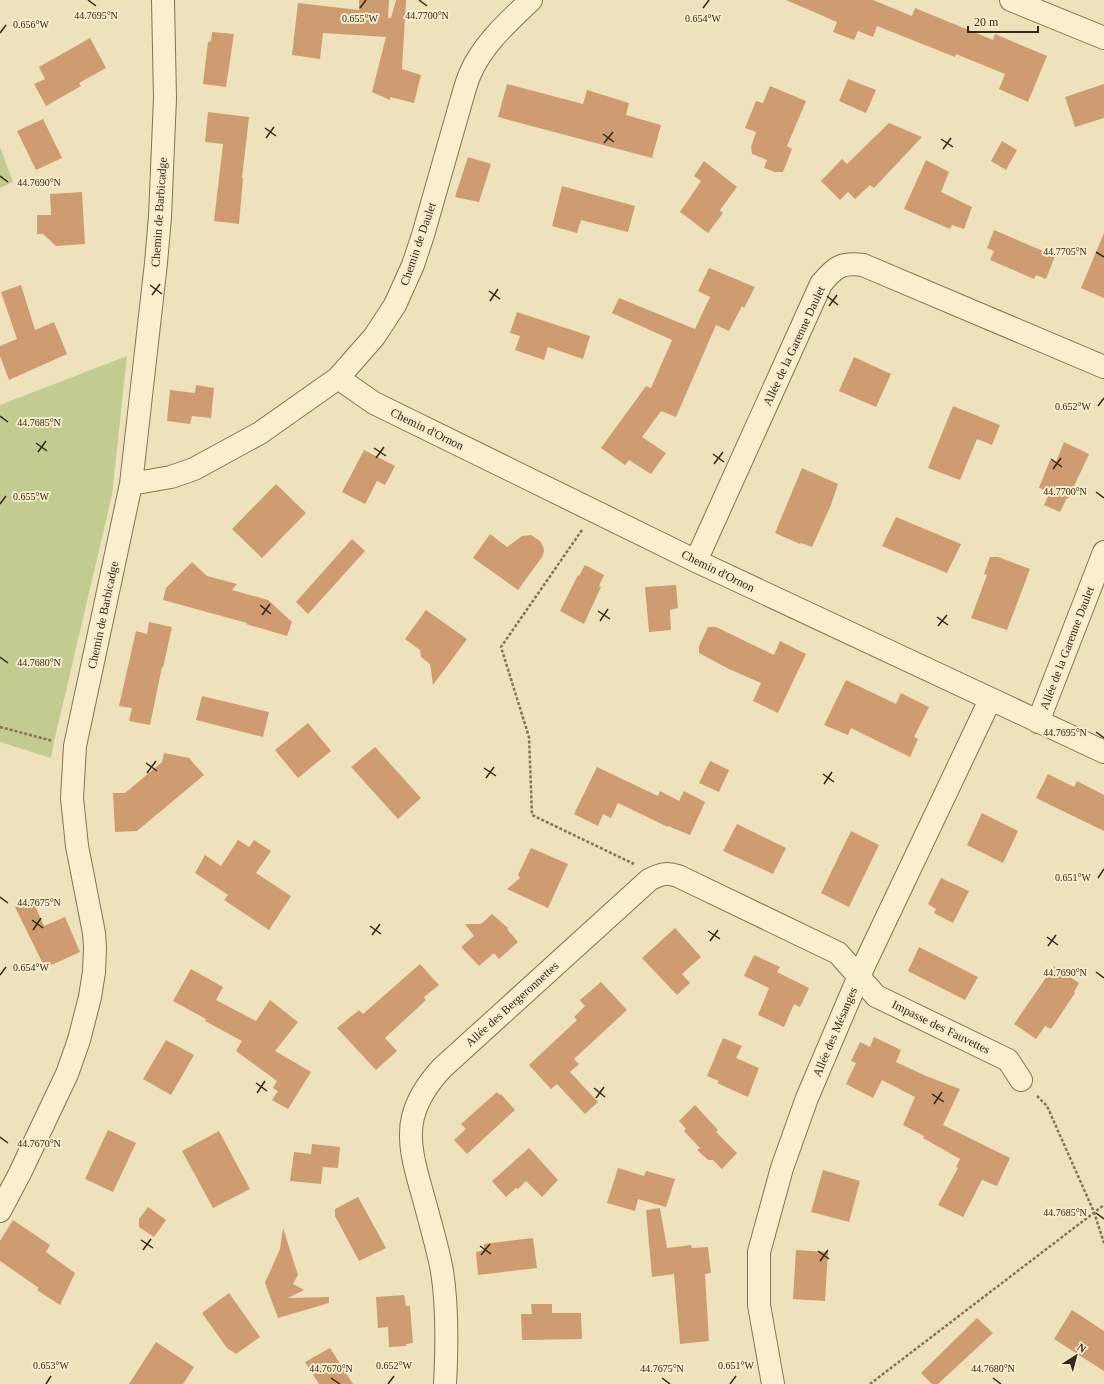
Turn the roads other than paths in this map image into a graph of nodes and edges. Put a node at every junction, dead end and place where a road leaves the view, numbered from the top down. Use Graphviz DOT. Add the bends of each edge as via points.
graph roads {
  1 [pos="163,0"];
  2 [pos="531,0"];
  3 [pos="1012,0"];
  4 [pos="1104,38"];
  5 [pos="1104,367"];
  6 [pos="338,378"];
  7 [pos="131,484"];
  8 [pos="1104,552"];
  9 [pos="696,561"];
  10 [pos="990,700"];
  11 [pos="1038,722"];
  12 [pos="1104,752"];
  13 [pos="859,976"];
  14 [pos="1021,1080"];
  15 [pos="0,1211"];
  16 [pos="445,1384"];
  17 [pos="773,1384"];
  1 -- 7 [label="street, Chemin de Barbicadge" via="165,98 160,217"];
  2 -- 6 [label="street, Chemin de Daulet" via="499,32 471,73 413,265 395,305 374,337"];
  3 -- 4 [label="street"];
  5 -- 9 [label="street, Allée de la Garenne Daulet" via="862,265 851,263 839,266 821,284"];
  6 -- 7 [label="street, Chemin de Daulet" via="260,432 194,469 171,477"];
  6 -- 9 [label="street, Chemin d'Ornon" via="374,403"];
  7 -- 15 [label="street, Chemin de Barbicadge" via="75,746 72,798 77,846 95,947 90,997 68,1074"];
  8 -- 11 [label="street, Allée de la Garenne Daulet"];
  9 -- 10 [label="street, Chemin d'Ornon"];
  10 -- 11 [label="street, Chemin d'Ornon"];
  10 -- 13 [label="street, Allée des Mésanges"];
  11 -- 12 [label="street, Chemin d'Ornon"];
  13 -- 14 [label="street, Impasse des Fauvettes" via="876,996 1008,1060"];
  13 -- 16 [label="street, Allée des Bergeronnettes" via="838,953 678,876 665,873 650,880 442,1068 422,1093 412,1118 411,1129 414,1159 442,1272 447,1333"];
  13 -- 17 [label="street, Allée des Mésanges" via="807,1098 782,1168 760,1252 759,1305"];
}
